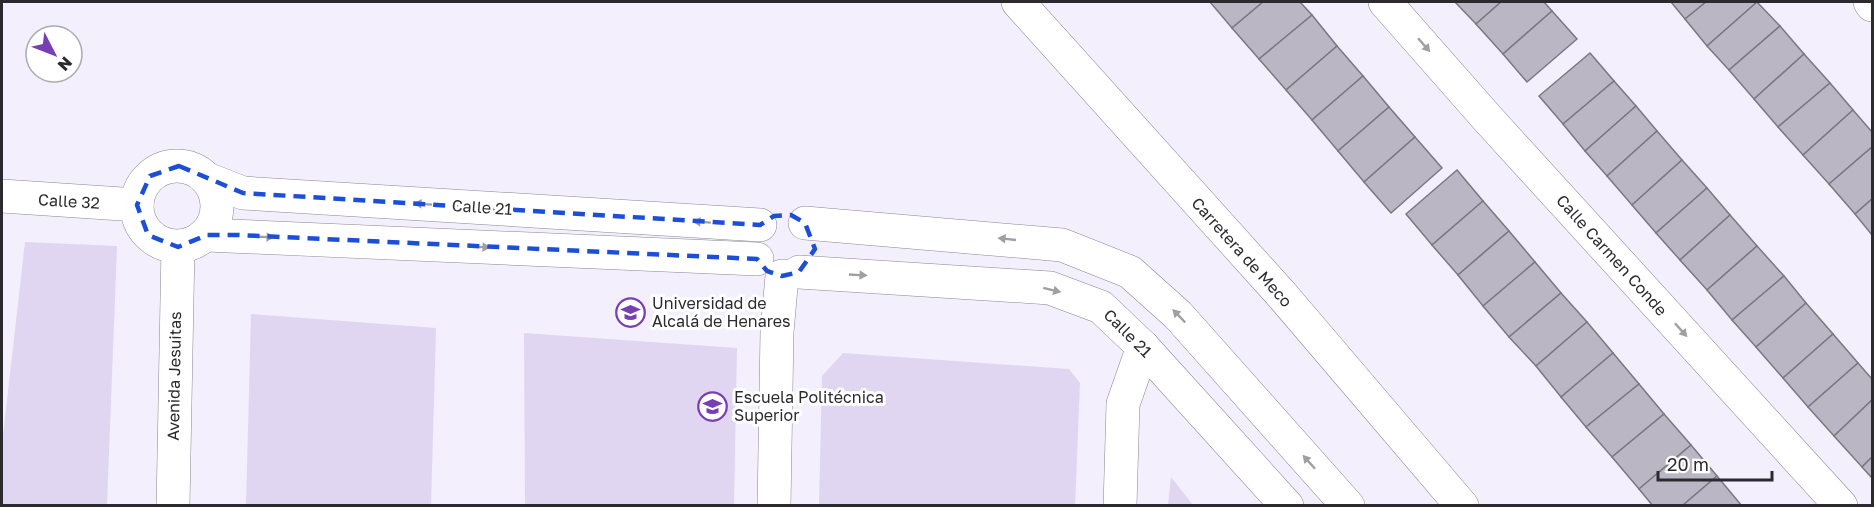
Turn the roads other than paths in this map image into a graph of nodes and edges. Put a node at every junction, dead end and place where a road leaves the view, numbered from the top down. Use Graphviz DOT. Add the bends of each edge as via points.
graph roads {
  1 [pos="1018,2"];
  2 [pos="1386,2"];
  3 [pos="207,178"];
  4 [pos="2,196"];
  5 [pos="137,205"];
  6 [pos="806,223"];
  7 [pos="760,225"];
  8 [pos="192,241"];
  9 [pos="1085,254"];
  10 [pos="779,269"];
  11 [pos="1143,347"];
  12 [pos="172,506"];
  13 [pos="774,506"];
  14 [pos="1120,506"];
  15 [pos="1287,506"];
  16 [pos="1304,506"];
  17 [pos="1348,506"];
  18 [pos="1462,506"];
  19 [pos="1841,506"];
  1 -- 18 [label="street, Carretera de Meco" via="1282,296"];
  2 -- 19 [label="street, Calle Carmen Conde, one-way"];
  3 -- 5 [label="street" via="179,165 164,168 150,176"];
  7 -- 3 [label="street, Calle 21, one-way" via="243,193"];
  3 -- 8 [label="street" via="216,192 215,222"];
  4 -- 5 [label="street, Calle 32"];
  5 -- 8 [label="street" via="148,235 162,244"];
  6 -- 7 [label="street" via="791,215 774,216"];
  9 -- 6 [label="street, one-way" via="1062,245"];
  6 -- 10 [label="street" via="813,235 810,262"];
  7 -- 10 [label="street" via="753,248"];
  8 -- 10 [label="street, Calle 21, one-way"];
  8 -- 12 [label="street, Avenida Jesuitas"];
  9 -- 16 [label="street, Calle 21"];
  17 -- 9 [label="street, one-way" via="1178,315 1130,272"];
  10 -- 11 [label="street, Calle 21, one-way" via="1050,288 1101,306"];
  10 -- 13 [label="street"];
  11 -- 14 [label="street" via="1123,404"];
  11 -- 15 [label="street, Calle 21"];
}
